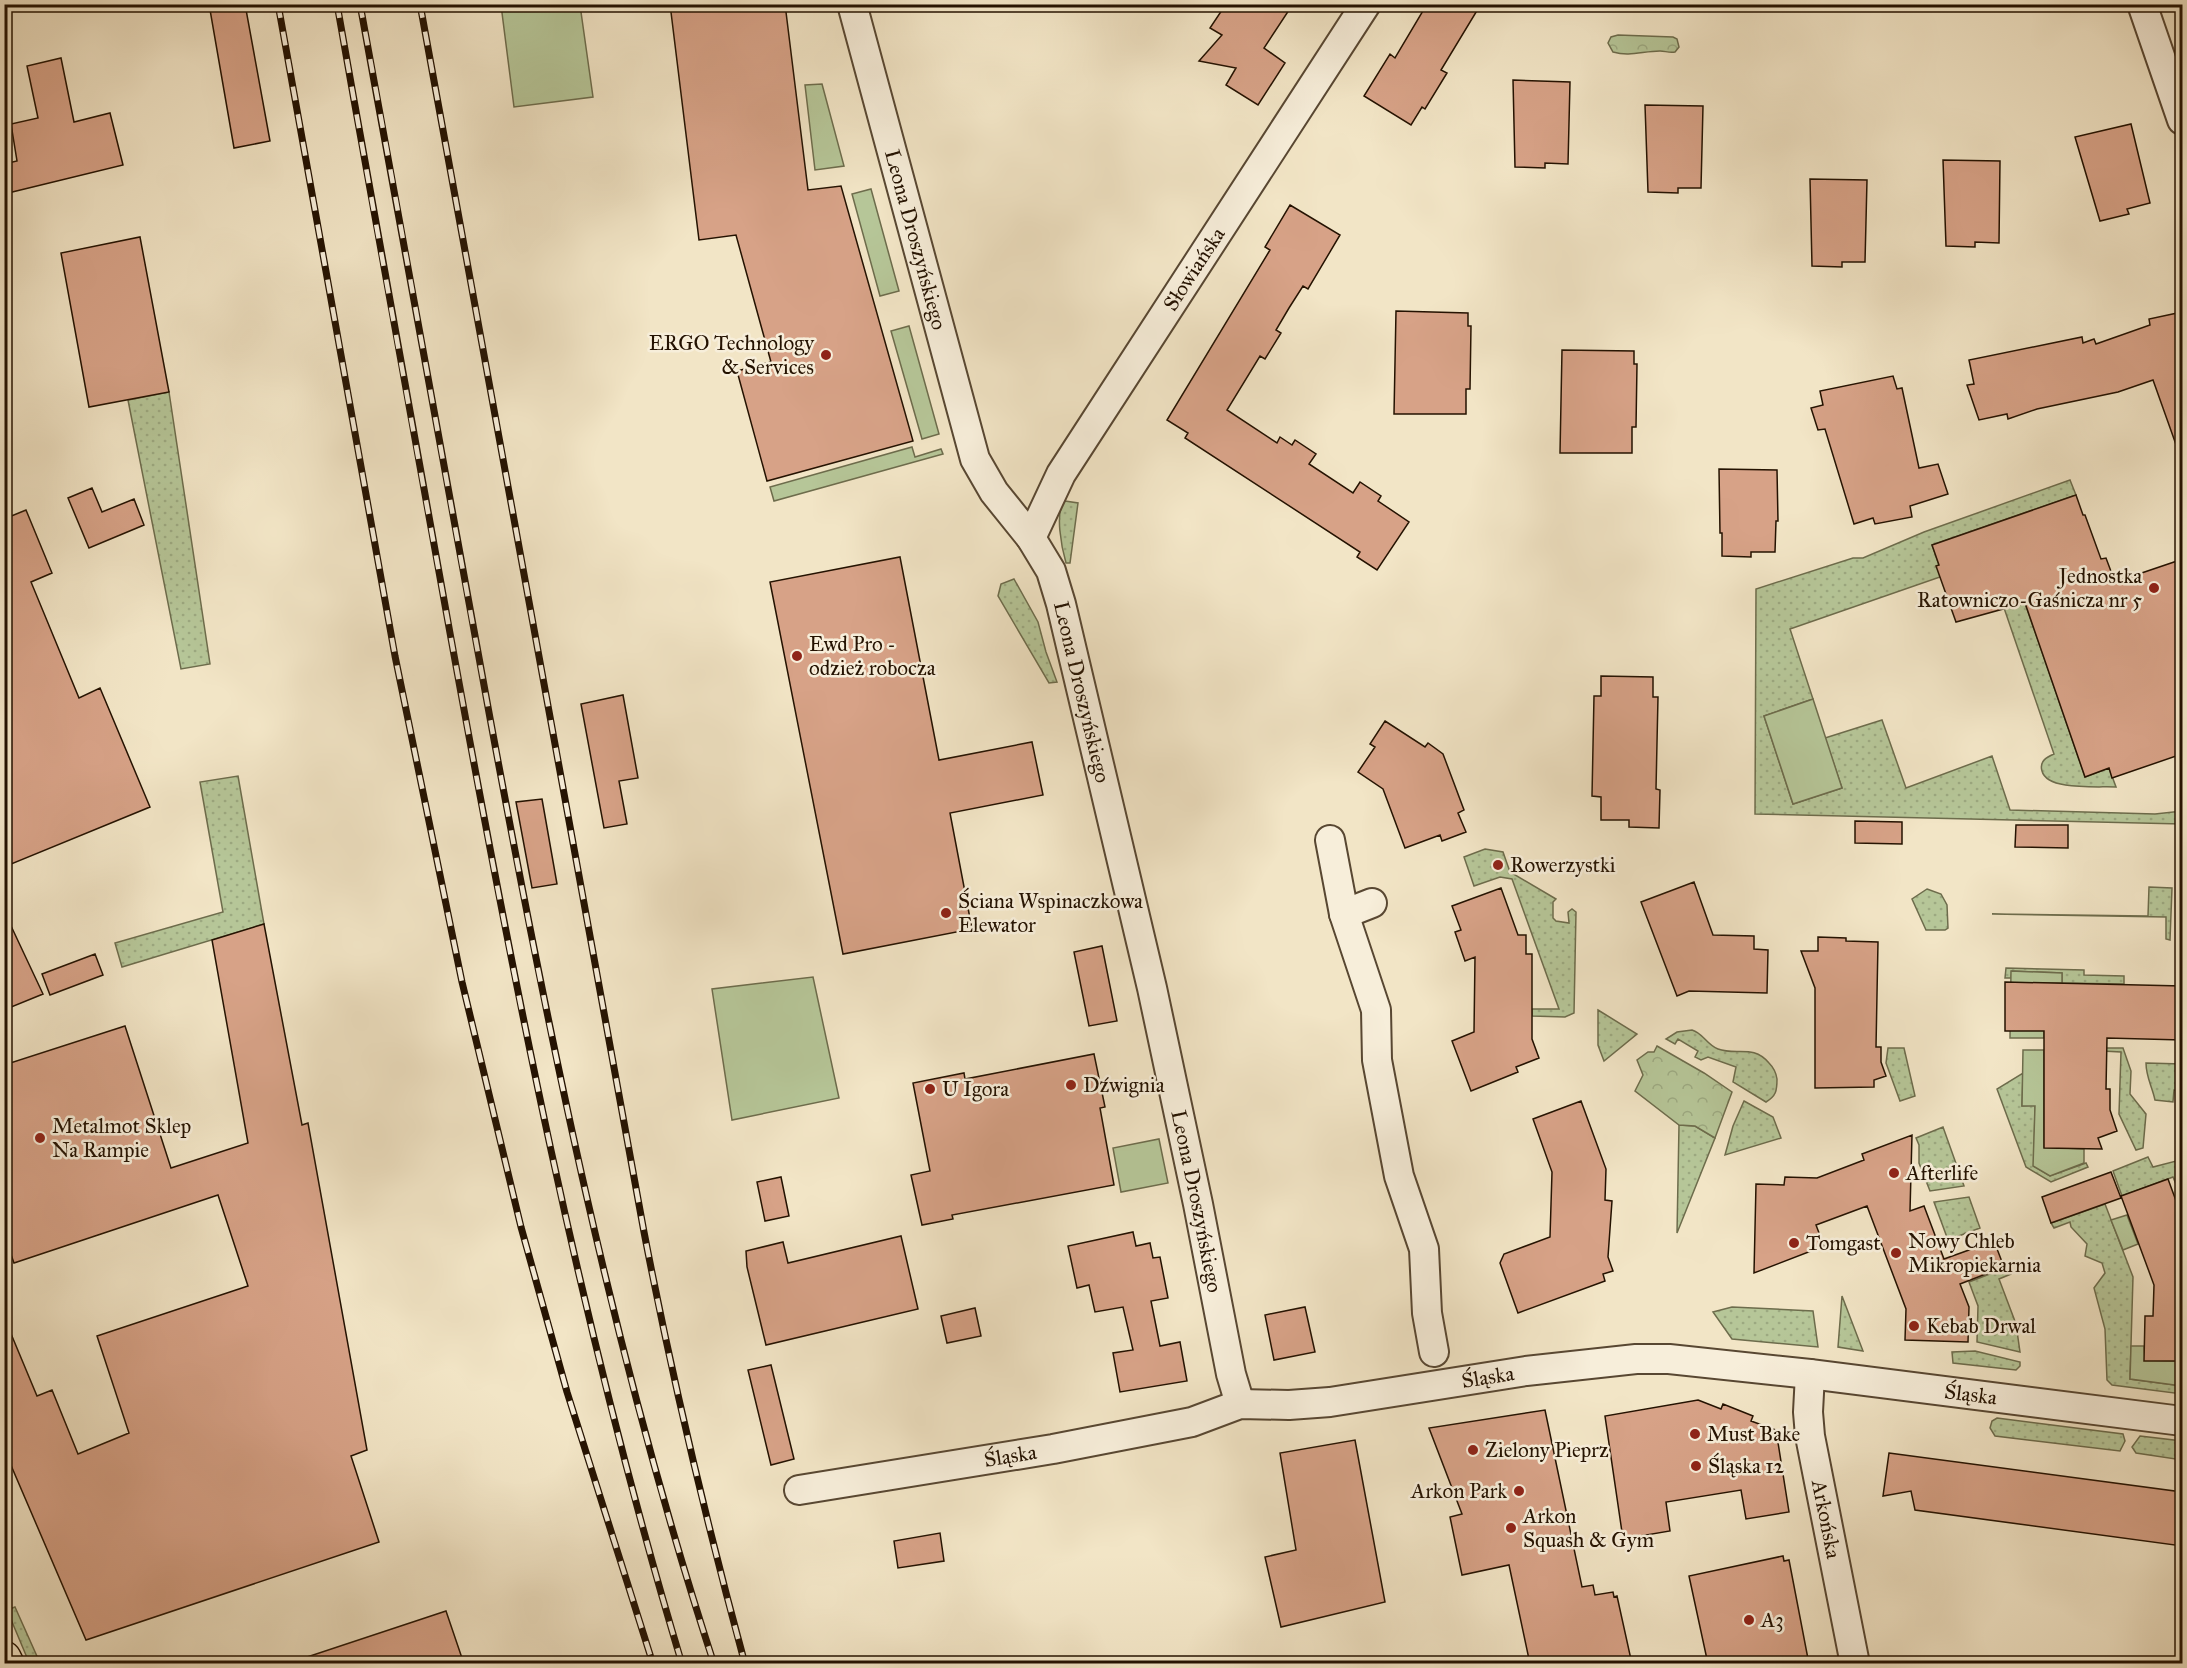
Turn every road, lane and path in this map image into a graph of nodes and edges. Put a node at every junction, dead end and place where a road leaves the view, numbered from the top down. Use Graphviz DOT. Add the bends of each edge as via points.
graph roads {
  1 [pos="852,4"];
  2 [pos="1366,4"];
  3 [pos="2142,4"];
  4 [pos="2182,120"];
  5 [pos="1030,538"];
  6 [pos="1330,840"];
  7 [pos="1372,903"];
  8 [pos="1344,914"];
  9 [pos="1434,1352"];
  10 [pos="1810,1374"];
  11 [pos="1240,1404"];
  12 [pos="2182,1421"];
  13 [pos="799,1490"];
  14 [pos="4,1658"];
  15 [pos="7,1664"];
  16 [pos="1855,1664"];
  1 -- 5 [label="street, Leona Droszyńskiego" via="975,459 994,492"];
  2 -- 5 [label="street, Słowiańska" via="1061,474"];
  3 -- 4 [label="street"];
  5 -- 11 [label="street, Leona Droszyńskiego" via="1051,572 1064,615 1147,966"];
  6 -- 8 [label="street"];
  7 -- 8 [label="street"];
  8 -- 9 [label="street" via="1376,1010 1377,1060 1399,1176 1424,1249 1427,1313"];
  10 -- 11 [label="street, Śląska" via="1636,1359 1538,1369 1330,1402"];
  10 -- 12 [label="street, Śląska"];
  10 -- 16 [label="street, Arkońska" via="1810,1436"];
  11 -- 13 [label="street, Śląska" via="1192,1422"];
  14 -- 15 [label="main road"];
}
